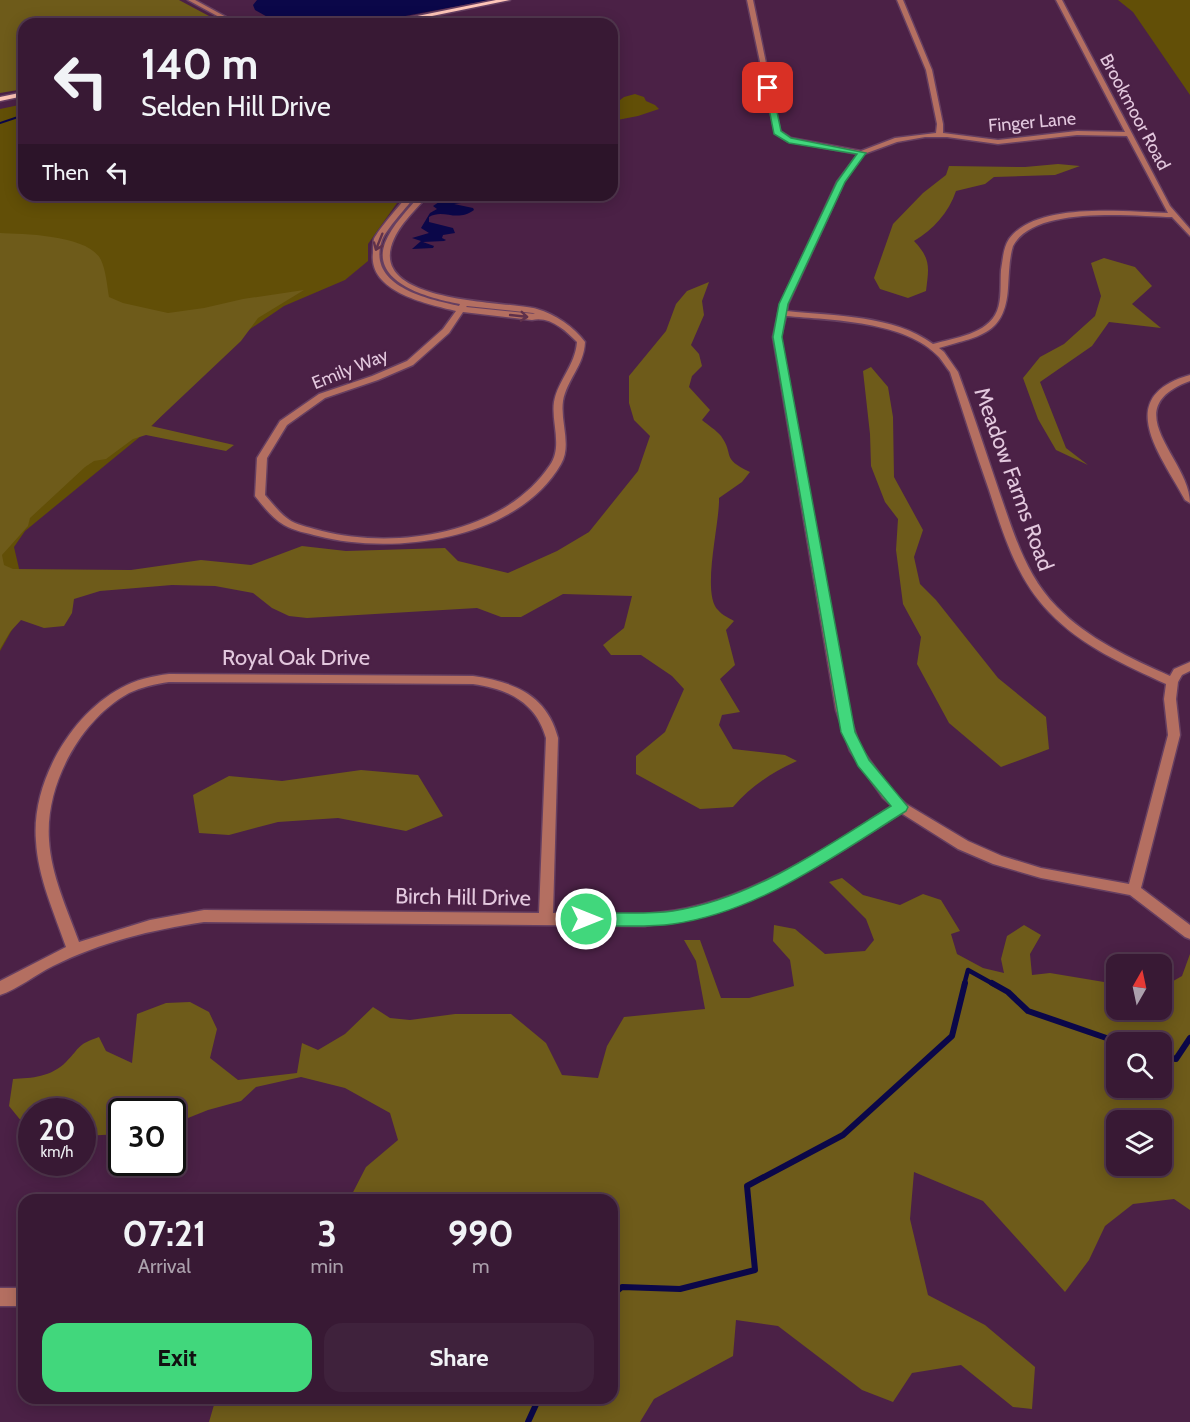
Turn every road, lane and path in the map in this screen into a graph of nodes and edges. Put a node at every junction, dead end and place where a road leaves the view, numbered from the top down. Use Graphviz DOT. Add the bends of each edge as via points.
graph roads {
  1 [pos="190,0"];
  2 [pos="507,0"];
  3 [pos="750,0"];
  4 [pos="900,0"];
  5 [pos="1059,0"];
  6 [pos="224,18"];
  7 [pos="413,18"];
  8 [pos="18,95"];
  9 [pos="0,99"];
  10 [pos="1128,134"];
  11 [pos="939,135"];
  12 [pos="862,153"];
  13 [pos="407,201"];
  14 [pos="419,201"];
  15 [pos="1173,215"];
  16 [pos="1189,233"];
  17 [pos="463,307"];
  18 [pos="781,314"];
  19 [pos="934,347"];
  20 [pos="1190,378"];
  21 [pos="1190,500"];
  22 [pos="1190,666"];
  23 [pos="1172,682"];
  24 [pos="901,807"];
  25 [pos="1134,890"];
  26 [pos="546,919"];
  27 [pos="1190,933"];
  28 [pos="74,949"];
  29 [pos="0,989"];
  30 [pos="0,1297"];
  31 [pos="18,1297"];
  1 -- 6 [label="street"];
  2 -- 7 [label="main road"];
  3 -- 12 [label="street" via="777,132 789,140"];
  4 -- 11 [label="street" via="929,70"];
  5 -- 10 [label="street, Brookmoor Road"];
  8 -- 9 [label="main road"];
  10 -- 11 [label="street, Finger Lane" via="1077,133 1002,142"];
  10 -- 15 [label="street, Brookmoor Road"];
  11 -- 12 [label="street, Finger Lane" via="900,139"];
  12 -- 18 [label="street" via="841,182"];
  13 -- 17 [label="street, one-way" via="378,239 374,258 378,268 404,292 430,303"];
  14 -- 17 [label="street" via="392,236 387,262 408,285"];
  15 -- 16 [label="street, Brookmoor Road"];
  15 -- 19 [label="street" via="1071,215 1025,229 1007,251 998,317 984,329"];
  17 -- 17 [label="street, Emily Way" via="446,331 410,363 322,396 283,423 262,458 260,496 285,522 325,537 367,542 412,540 471,527 508,509 538,488 558,462 559,398 576,370 581,342 569,328 535,311"];
  18 -- 19 [label="street, Meadow Farms Road" via="879,325"];
  18 -- 24 [label="street" via="778,347 842,710 854,748"];
  19 -- 23 [label="street, Meadow Farms Road" via="954,372 1015,551 1036,591 1084,637"];
  20 -- 21 [label="street" via="1161,393 1151,414 1156,435"];
  22 -- 23 [label="street" via="1178,672"];
  23 -- 25 [label="street" via="1174,735"];
  24 -- 25 [label="street" via="963,845 998,861"];
  24 -- 26 [label="street, Birch Hill Drive" via="796,873 724,905 663,918"];
  25 -- 27 [label="street"];
  26 -- 28 [label="street, Birch Hill Drive" via="204,916 142,927"];
  26 -- 28 [label="street, Royal Oak Drive" via="552,738 546,718 522,695 500,684 473,680 169,678 129,689 99,709 70,746 48,794 42,819 45,854"];
  28 -- 29 [label="street, Birch Hill Drive"];
  30 -- 31 [label="street"];
}
